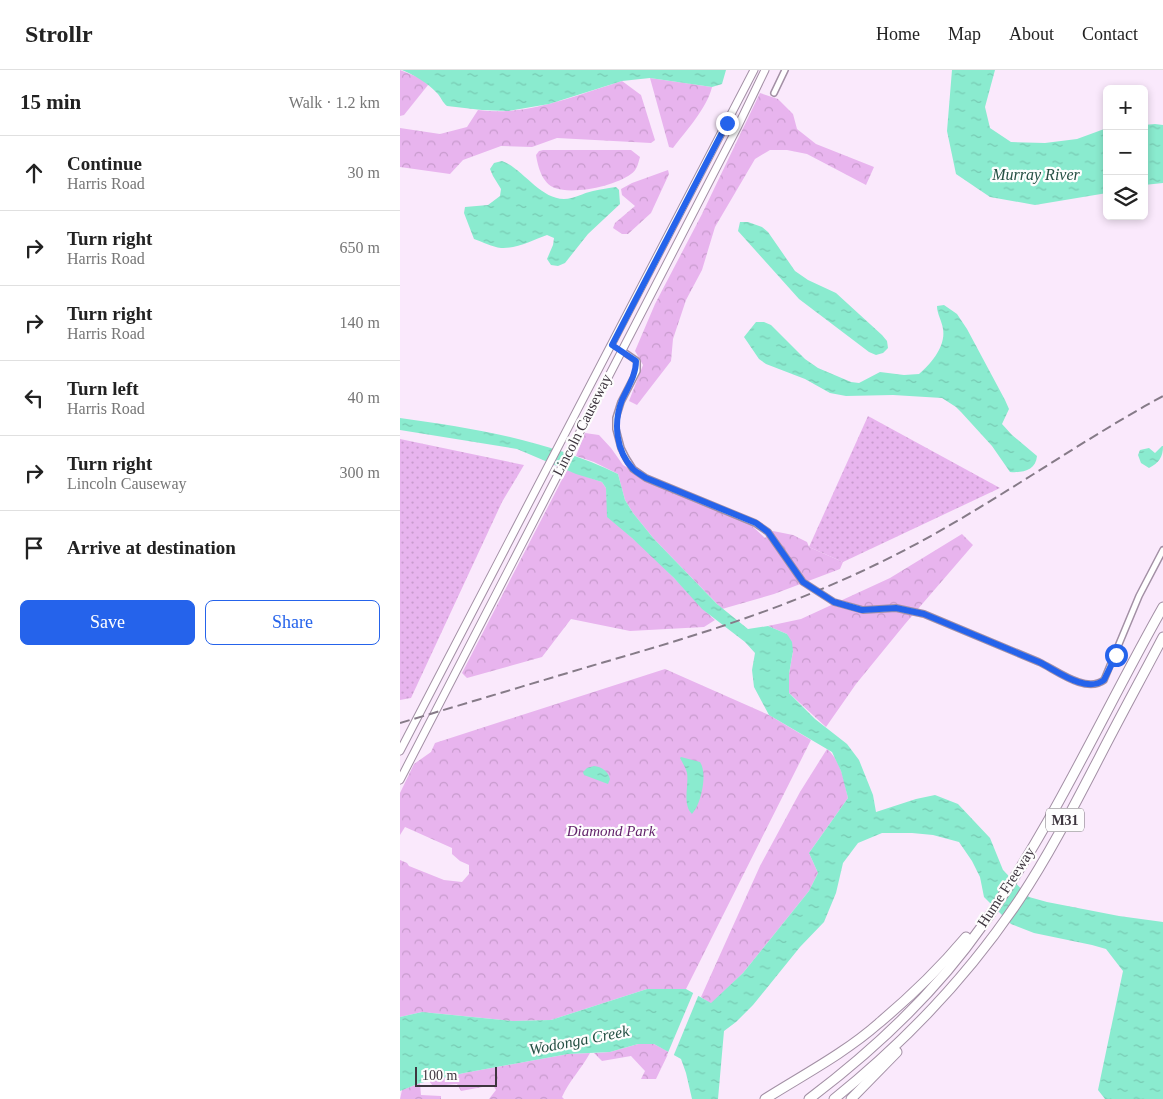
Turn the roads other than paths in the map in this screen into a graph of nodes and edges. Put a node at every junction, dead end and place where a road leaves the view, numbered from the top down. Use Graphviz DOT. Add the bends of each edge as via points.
graph roads {
  1 [pos="754,70"];
  2 [pos="765,70"];
  3 [pos="785,70"];
  4 [pos="774,93"];
  5 [pos="612,345"];
  6 [pos="621,350"];
  7 [pos="1163,550"];
  8 [pos="1163,607"];
  9 [pos="1163,637"];
  10 [pos="400,751"];
  11 [pos="400,780"];
  12 [pos="958,952"];
  13 [pos="927,1015"];
  14 [pos="765,1099"];
  15 [pos="809,1099"];
  16 [pos="834,1099"];
  17 [pos="851,1099"];
  1 -- 5 [label="main road, Lincoln Causeway"];
  2 -- 6 [label="main road, Lincoln Causeway"];
  3 -- 4 [label="street"];
  5 -- 6 [label="main road"];
  5 -- 10 [label="main road, Lincoln Causeway"];
  6 -- 7 [label="street" via="636,361 636,371 616,418 620,448 633,469 646,478 756,523 768,532 803,582 834,602 862,610 896,608 924,614 1039,662 1069,679 1094,685 1104,680 1139,596"];
  6 -- 11 [label="main road, Lincoln Causeway"];
  8 -- 12 [label="highway, Hume Freeway / M31" via="1006,890"];
  9 -- 13 [label="highway, Hume Freeway / M31" via="1019,900"];
  12 -- 14 [label="highway" via="878,1024"];
  12 -- 15 [label="highway" via="919,1002"];
  13 -- 16 [label="highway, Hume Freeway / M31"];
  13 -- 17 [label="highway"];
}
